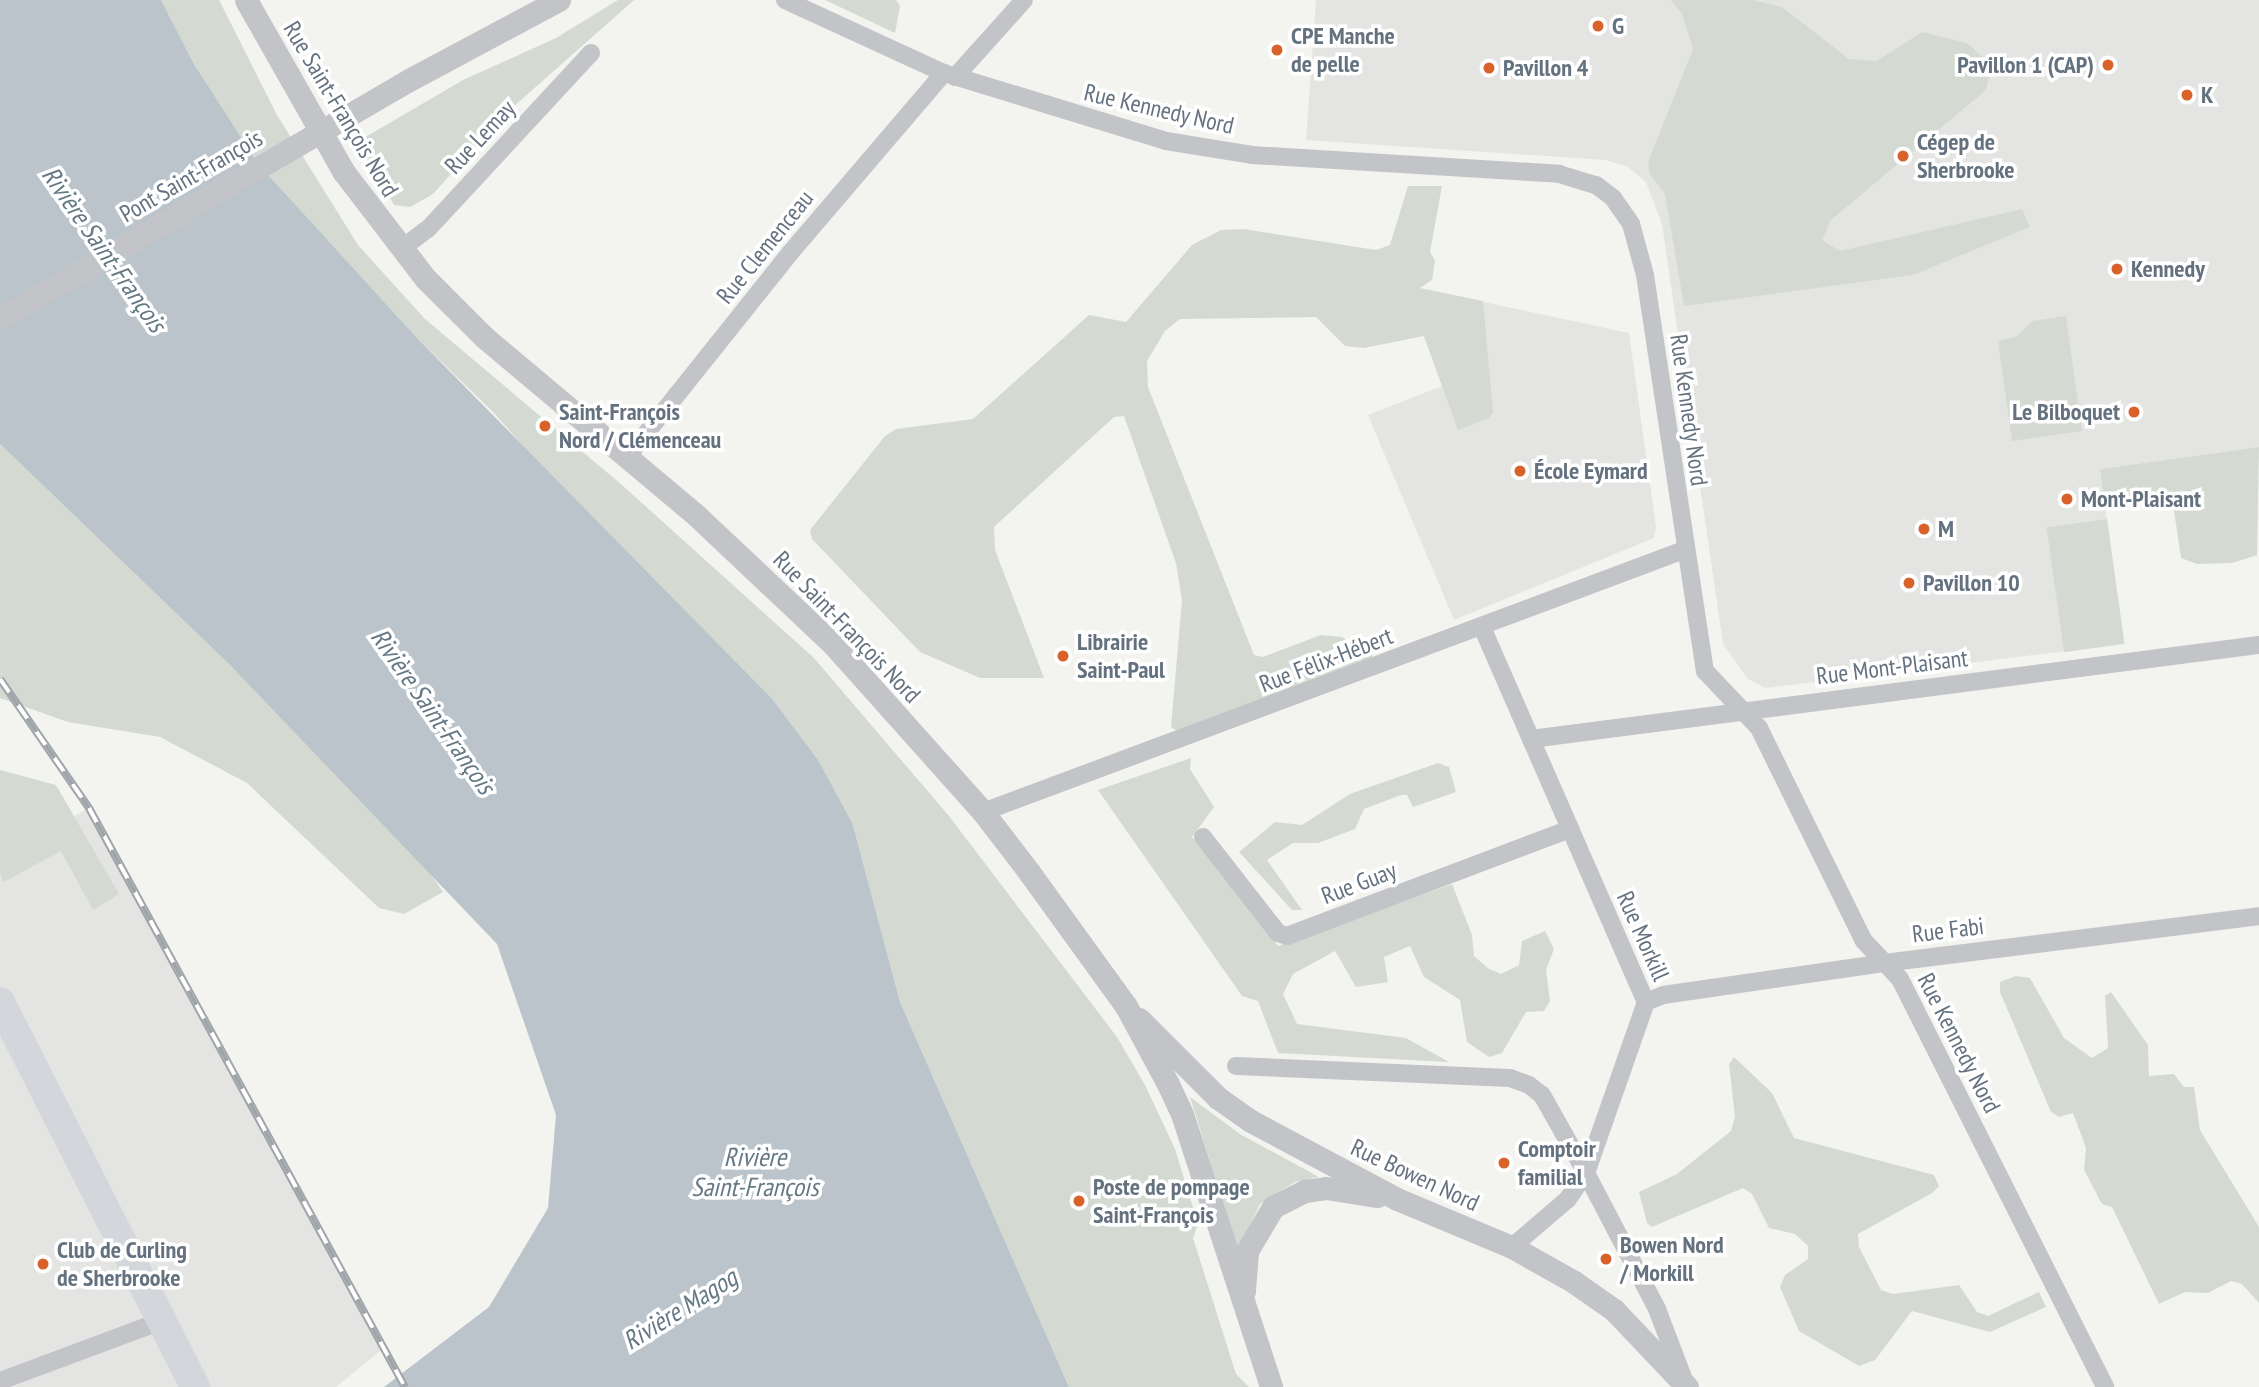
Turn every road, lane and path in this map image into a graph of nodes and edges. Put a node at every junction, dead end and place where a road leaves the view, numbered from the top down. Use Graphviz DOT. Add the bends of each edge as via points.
graph roads {
  1 [pos="246,0"];
  2 [pos="559,0"];
  3 [pos="785,0"];
  4 [pos="1024,0"];
  5 [pos="591,52"];
  6 [pos="949,75"];
  7 [pos="401,249"];
  8 [pos="0,318"];
  9 [pos="628,456"];
  10 [pos="1684,550"];
  11 [pos="1482,627"];
  12 [pos="2259,645"];
  13 [pos="1746,712"];
  14 [pos="1531,739"];
  15 [pos="983,812"];
  16 [pos="1570,829"];
  17 [pos="1203,837"];
  18 [pos="2259,916"];
  19 [pos="1884,963"];
  20 [pos="0,1002"];
  21 [pos="1646,1002"];
  22 [pos="1126,1006"];
  23 [pos="1236,1066"];
  24 [pos="1586,1173"];
  25 [pos="1397,1199"];
  26 [pos="1512,1247"];
  27 [pos="1244,1307"];
  28 [pos="159,1322"];
  29 [pos="0,1381"];
  30 [pos="1687,1386"];
  31 [pos="195,1387"];
  32 [pos="1271,1387"];
  33 [pos="2105,1387"];
  1 -- 7 [label="street, Rue Saint-François Nord" via="343,171"];
  2 -- 8 [label="street, Pont Saint-François" via="409,80"];
  3 -- 6 [label="street, Rue Kennedy Nord"];
  4 -- 6 [label="street, Rue Clemenceau"];
  5 -- 7 [label="street, Rue Lemay" via="428,229"];
  6 -- 9 [label="street, Rue Clemenceau" via="790,253"];
  6 -- 10 [label="street, Rue Kennedy Nord" via="1196,148 1528,171 1596,185 1624,209 1639,248"];
  7 -- 9 [label="street, Rue Saint-François Nord" via="484,337 562,407"];
  9 -- 15 [label="street, Rue Saint-François Nord" via="832,643"];
  10 -- 11 [label="street, Rue Félix-Hébert"];
  10 -- 13 [label="street, Rue Kennedy Nord" via="1705,671 1719,690"];
  11 -- 14 [label="street, Rue Morkill"];
  11 -- 15 [label="street, Rue Félix-Hébert"];
  12 -- 13 [label="street, Rue Mont-Plaisant"];
  13 -- 14 [label="street, Rue Mont-Plaisant"];
  13 -- 19 [label="street, Rue Kennedy Nord" via="1759,728 1864,941"];
  14 -- 16 [label="street, Rue Morkill"];
  15 -- 22 [label="street, Rue Saint-François Nord"];
  16 -- 17 [label="street, Rue Guay" via="1287,936 1279,933"];
  16 -- 21 [label="street, Rue Morkill"];
  18 -- 19 [label="street, Rue Fabi"];
  19 -- 21 [label="street, Rue Fabi" via="1663,995"];
  19 -- 33 [label="street, Rue Kennedy Nord" via="1900,979"];
  20 -- 28 [label="main road"];
  21 -- 24 [label="street, Rue Morkill"];
  22 -- 25 [label="street, Rue Bowen Nord" via="1218,1098 1249,1120"];
  22 -- 27 [label="street, Rue Saint-François Nord" via="1182,1114"];
  23 -- 24 [label="street, Rue Bowen Nord" via="1510,1078 1542,1095"];
  24 -- 26 [label="street, Rue Morkill" via="1568,1199"];
  24 -- 30 [label="street, Rue Bowen Nord" via="1657,1309"];
  25 -- 26 [label="street, Rue Bowen Nord"];
  25 -- 27 [label="street" via="1326,1188 1305,1191 1273,1207 1247,1251"];
  26 -- 30 [label="street, Rue Bowen Nord" via="1614,1310"];
  27 -- 32 [label="street, Rue Saint-François Nord"];
  28 -- 29 [label="street"];
  28 -- 31 [label="main road"];
}
